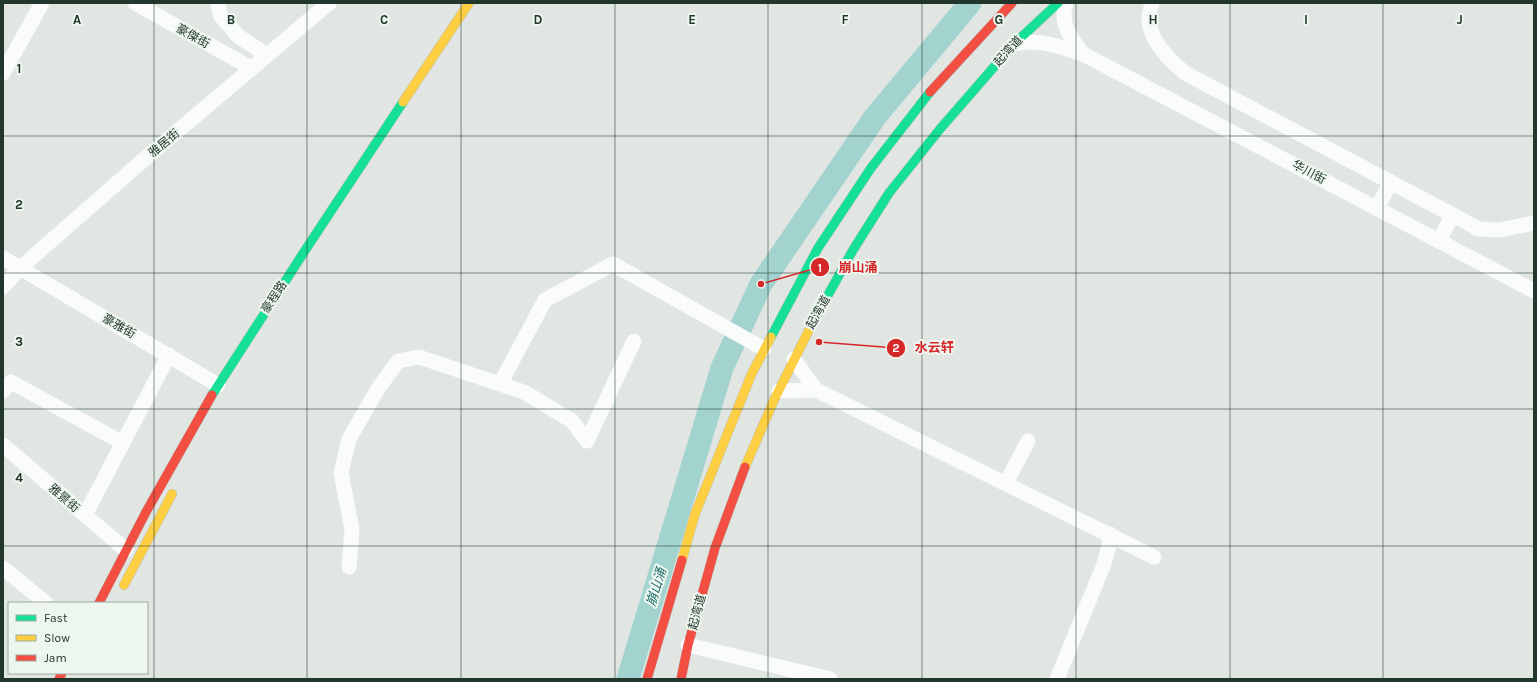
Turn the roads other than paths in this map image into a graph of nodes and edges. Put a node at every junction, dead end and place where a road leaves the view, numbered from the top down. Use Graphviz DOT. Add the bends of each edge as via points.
graph roads {
  1 [pos="42,3"];
  2 [pos="135,3"];
  3 [pos="218,3"];
  4 [pos="329,3"];
  5 [pos="469,3"];
  6 [pos="1012,3"];
  7 [pos="1058,3"];
  8 [pos="1066,3"];
  9 [pos="1152,3"];
  10 [pos="1014,44"];
  11 [pos="1083,54"];
  12 [pos="267,55"];
  13 [pos="251,68"];
  14 [pos="3,73"];
  15 [pos="1391,182"];
  16 [pos="1378,208"];
  17 [pos="1452,216"];
  18 [pos="1534,223"];
  19 [pos="1439,241"];
  20 [pos="3,258"];
  21 [pos="20,268"];
  22 [pos="3,287"];
  23 [pos="1534,291"];
  24 [pos="634,341"];
  25 [pos="764,349"];
  26 [pos="170,355"];
  27 [pos="794,359"];
  28 [pos="500,384"];
  29 [pos="218,385"];
  30 [pos="816,390"];
  31 [pos="3,391"];
  32 [pos="778,391"];
  33 [pos="1028,441"];
  34 [pos="123,443"];
  35 [pos="3,445"];
  36 [pos="1006,483"];
  37 [pos="176,487"];
  38 [pos="85,515"];
  39 [pos="1110,534"];
  40 [pos="126,550"];
  41 [pos="1154,557"];
  42 [pos="349,567"];
  43 [pos="3,568"];
  44 [pos="118,596"];
  45 [pos="45,602"];
  46 [pos="100,602"];
  47 [pos="688,645"];
  48 [pos="647,679"];
  49 [pos="681,679"];
  50 [pos="830,679"];
  51 [pos="1057,679"];
  1 -- 14 [label="street"];
  2 -- 13 [label="street, 豪傑街"];
  3 -- 12 [label="street" via="220,15 238,36"];
  4 -- 12 [label="street, 雅居街"];
  5 -- 29 [label="main road, 豪程路"];
  6 -- 25 [label="main road" via="925,97 871,168 818,248"];
  7 -- 10 [label="main road, 起湾道"];
  8 -- 11 [label="street, 华川街" via="1063,16 1065,23"];
  9 -- 15 [label="street" via="1149,16 1151,32 1174,64"];
  10 -- 11 [label="street, 华川街" via="1028,41 1044,42"];
  10 -- 27 [label="main road, 起湾道" via="940,129 889,193 853,250"];
  11 -- 16 [label="street, 华川街"];
  12 -- 13 [label="street, 雅居街"];
  13 -- 21 [label="street, 雅居街"];
  15 -- 16 [label="street"];
  15 -- 17 [label="street"];
  16 -- 19 [label="street, 华川街"];
  17 -- 18 [label="street" via="1479,229 1489,230"];
  17 -- 19 [label="street"];
  19 -- 23 [label="street, 华川街"];
  20 -- 21 [label="street"];
  21 -- 22 [label="street, 雅居街"];
  21 -- 26 [label="street, 豪雅街"];
  24 -- 28 [label="street" via="587,441 572,421 524,392"];
  25 -- 28 [label="street" via="613,264 545,300"];
  25 -- 48 [label="main road" via="752,372 695,514"];
  26 -- 29 [label="street, 豪雅街"];
  26 -- 34 [label="street"];
  27 -- 30 [label="street"];
  27 -- 32 [label="main road, 起湾道"];
  28 -- 42 [label="street" via="419,357 398,361 379,387 349,439 341,473 352,529"];
  29 -- 40 [label="main road, 豪程路"];
  30 -- 32 [label="street"];
  30 -- 36 [label="street"];
  31 -- 34 [label="street" via="11,382"];
  32 -- 47 [label="main road, 起湾道" via="743,472 715,548"];
  33 -- 36 [label="street"];
  34 -- 38 [label="street"];
  35 -- 38 [label="street, 雅景街"];
  36 -- 39 [label="street"];
  37 -- 44 [label="main road"];
  38 -- 40 [label="street, 雅景街"];
  39 -- 41 [label="street"];
  39 -- 51 [label="street" via="1104,564"];
  40 -- 46 [label="main road, 豪程路"];
  43 -- 45 [label="street"];
  47 -- 49 [label="main road, 起湾道"];
  47 -- 50 [label="street"];
}
